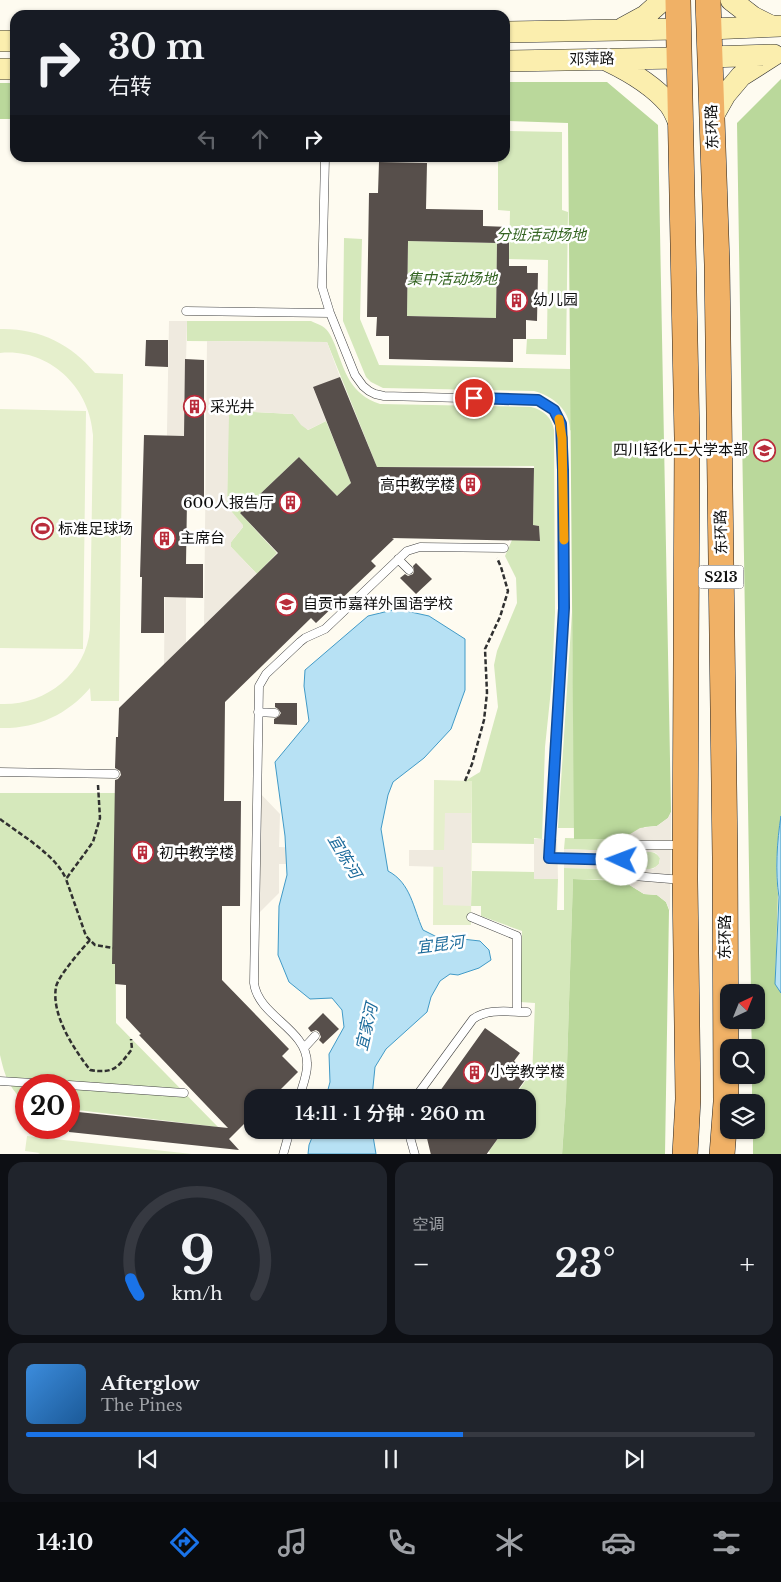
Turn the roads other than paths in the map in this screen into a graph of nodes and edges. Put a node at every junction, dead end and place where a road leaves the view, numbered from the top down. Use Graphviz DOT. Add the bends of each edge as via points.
graph roads {
  1 [pos="663,0"];
  2 [pos="678,0"];
  3 [pos="708,0"];
  4 [pos="731,0"];
  5 [pos="776,26"];
  6 [pos="678,29"];
  7 [pos="709,29"];
  8 [pos="619,30"];
  9 [pos="510,32"];
  10 [pos="777,55"];
  11 [pos="709,57"];
  12 [pos="678,58"];
  13 [pos="604,59"];
  14 [pos="510,61"];
  15 [pos="712,118"];
  16 [pos="680,126"];
  17 [pos="325,162"];
  18 [pos="186,311"];
  19 [pos="330,313"];
  20 [pos="504,548"];
  21 [pos="398,559"];
  22 [pos="409,570"];
  23 [pos="258,712"];
  24 [pos="274,713"];
  25 [pos="0,772"];
  26 [pos="115,774"];
  27 [pos="685,845"];
  28 [pos="622,860"];
  29 [pos="685,880"];
  30 [pos="471,917"];
  31 [pos="517,1012"];
  32 [pos="526,1012"];
  33 [pos="315,1036"];
  34 [pos="304,1048"];
  35 [pos="0,1081"];
  36 [pos="15,1082"];
  37 [pos="80,1086"];
  38 [pos="301,1089"];
  39 [pos="422,1089"];
  40 [pos="184,1093"];
  41 [pos="287,1139"];
  42 [pos="411,1139"];
  43 [pos="283,1154"];
  44 [pos="415,1154"];
  45 [pos="685,1154"];
  46 [pos="722,1154"];
  1 -- 8 [label="main road" via="645,16"];
  2 -- 6 [label="highway, S213"];
  3 -- 7 [label="highway, 东环路 / S213"];
  4 -- 5 [label="main road" via="752,17"];
  5 -- 7 [label="main road"];
  6 -- 8 [label="main road, 邓萍路"];
  6 -- 12 [label="highway, S213"];
  7 -- 11 [label="highway, 东环路 / S213"];
  8 -- 9 [label="main road, 邓萍路"];
  10 -- 11 [label="main road"];
  10 -- 15 [label="main road" via="741,76 724,96"];
  11 -- 15 [label="highway, 东环路 / S213"];
  12 -- 13 [label="main road, 邓萍路"];
  12 -- 16 [label="highway, S213"];
  13 -- 14 [label="main road, 邓萍路"];
  13 -- 16 [label="main road" via="632,73 658,92"];
  15 -- 46 [label="highway, 东环路 / S213" via="725,867 726,1102"];
  16 -- 27 [label="highway, S213" via="687,438"];
  17 -- 19 [label="lane" via="322,286"];
  18 -- 19 [label="lane"];
  19 -- 28 [label="lane" via="355,376 375,394 533,399 549,406 558,417 562,438 564,608 549,858"];
  20 -- 21 [label="lane" via="420,546"];
  21 -- 22 [label="lane"];
  21 -- 23 [label="lane" via="325,629 302,640 266,674 259,686"];
  23 -- 24 [label="lane"];
  23 -- 34 [label="lane" via="255,991"];
  25 -- 26 [label="lane"];
  27 -- 28 [label="lane" via="621,845"];
  27 -- 29 [label="highway, S213"];
  28 -- 29 [label="lane" via="622,875"];
  29 -- 45 [label="highway, S213" via="688,1099"];
  30 -- 31 [label="lane" via="517,936"];
  31 -- 32 [label="lane"];
  31 -- 39 [label="lane" via="489,1012 473,1019"];
  33 -- 34 [label="lane"];
  34 -- 38 [label="lane" via="308,1065"];
  35 -- 36 [label="lane"];
  37 -- 40 [label="lane"];
  41 -- 43 [label="lane"];
  42 -- 44 [label="lane"];
}
